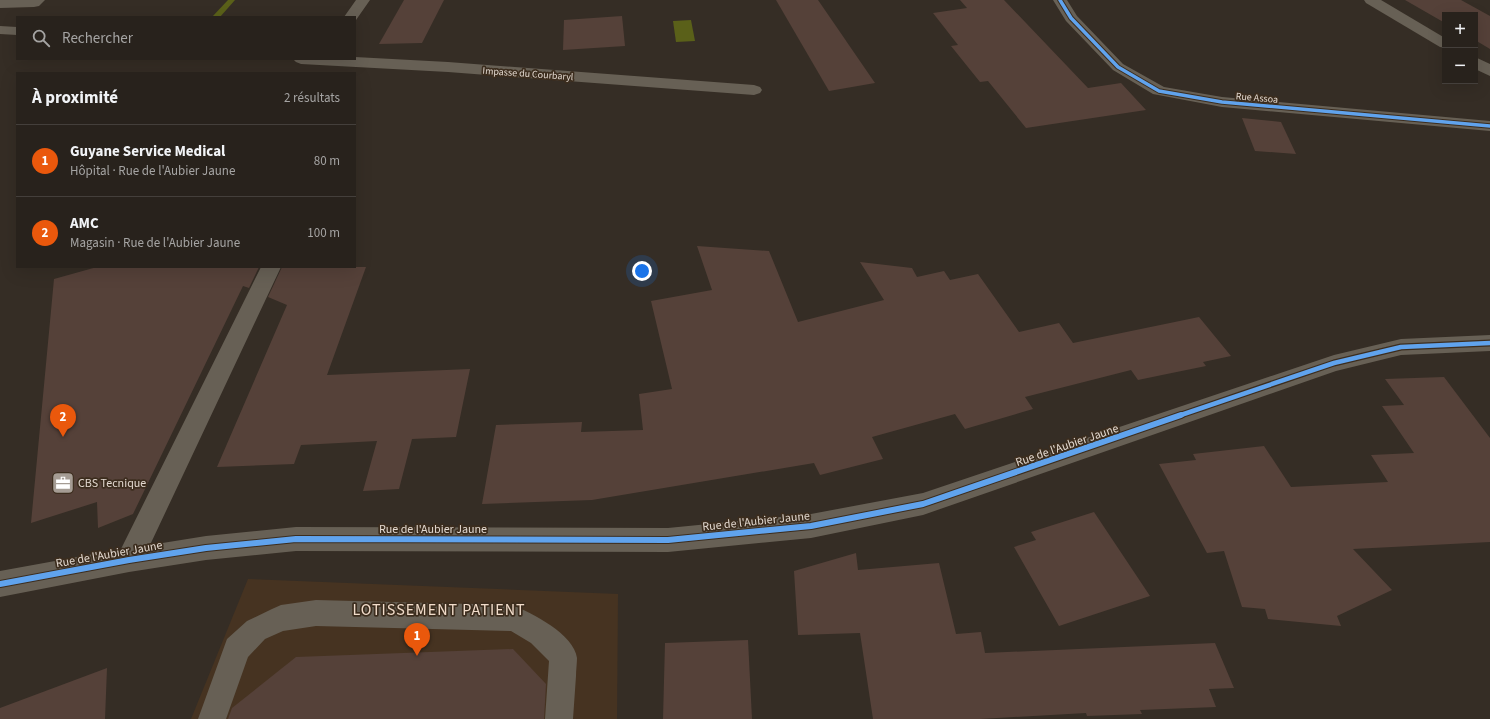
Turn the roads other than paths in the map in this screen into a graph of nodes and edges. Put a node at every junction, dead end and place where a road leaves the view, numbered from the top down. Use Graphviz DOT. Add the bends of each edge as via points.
graph roads {
  1 [pos="363,0"];
  2 [pos="1060,0"];
  3 [pos="1371,0"];
  4 [pos="36,2"];
  5 [pos="0,4"];
  6 [pos="17,15"];
  7 [pos="352,16"];
  8 [pos="0,30"];
  9 [pos="16,32"];
  10 [pos="1442,42"];
  11 [pos="323,60"];
  12 [pos="1478,64"];
  13 [pos="1490,71"];
  14 [pos="754,90"];
  15 [pos="1490,126"];
  16 [pos="271,268"];
  17 [pos="1490,343"];
  18 [pos="129,560"];
  19 [pos="0,584"];
  20 [pos="212,719"];
  21 [pos="559,719"];
  1 -- 7 [label="street"];
  2 -- 15 [label="street, Rue Assoa" via="1071,18 1118,66 1159,91 1222,102"];
  3 -- 10 [label="street"];
  4 -- 5 [label="lane"];
  4 -- 6 [label="lane"];
  8 -- 9 [label="street"];
  11 -- 14 [label="street, Impasse du Courbaryl"];
  12 -- 13 [label="street"];
  16 -- 18 [label="street"];
  17 -- 18 [label="street, Rue de l'Aubier Jaune" via="1401,347 1334,363 922,504 811,526 668,540 296,538"];
  18 -- 19 [label="street, Rue de l'Aubier Jaune"];
  20 -- 21 [label="lane" via="237,649 256,630 281,618 316,613 512,618 530,626 550,640 562,657"];
}
